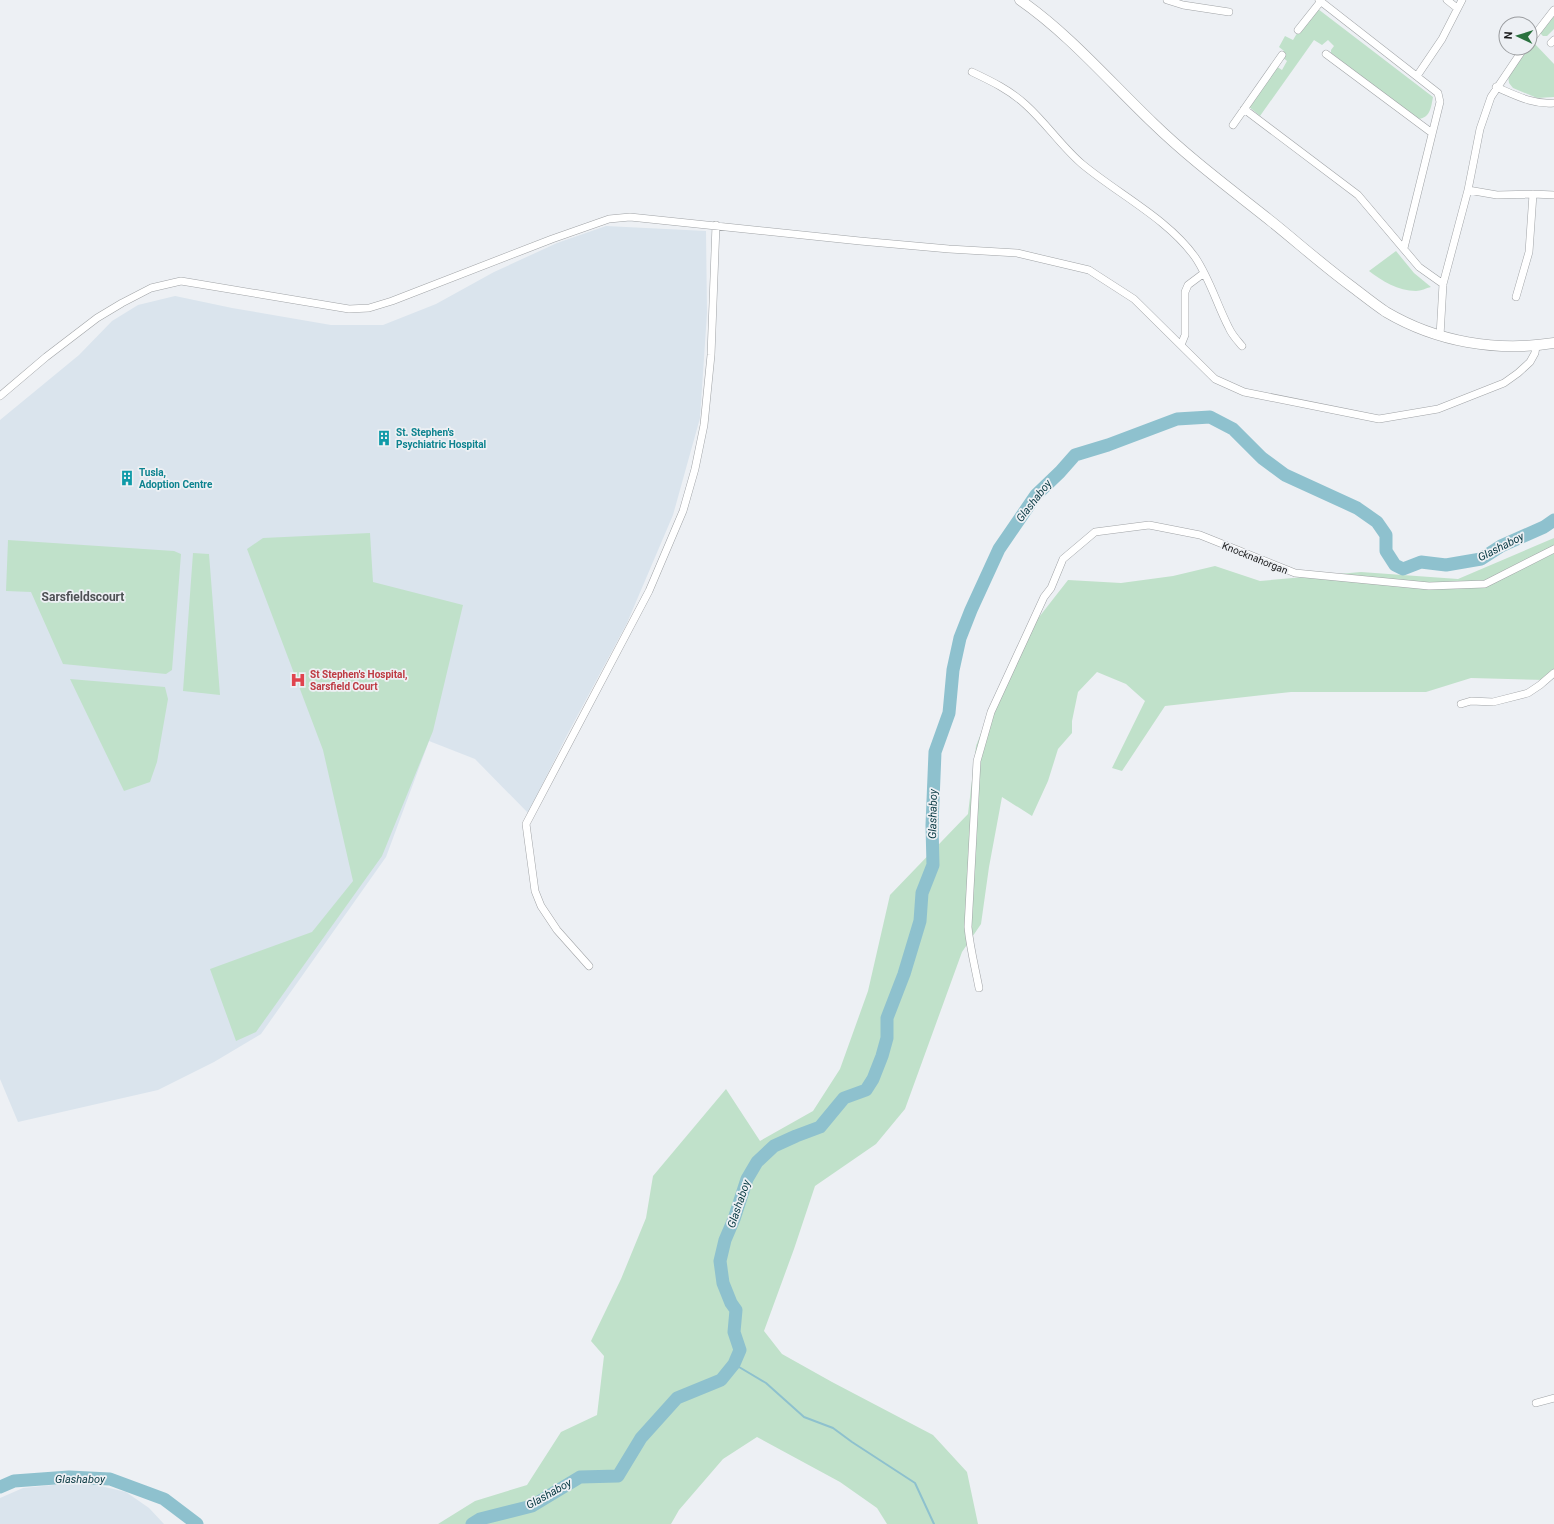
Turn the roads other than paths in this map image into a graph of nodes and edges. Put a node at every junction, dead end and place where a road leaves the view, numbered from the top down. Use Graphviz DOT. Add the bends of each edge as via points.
graph roads {
  1 [pos="1020,0"];
  2 [pos="1167,0"];
  3 [pos="1447,0"];
  4 [pos="1462,0"];
  5 [pos="1320,1"];
  6 [pos="1457,8"];
  7 [pos="1554,10"];
  8 [pos="1229,12"];
  9 [pos="1298,30"];
  10 [pos="1538,31"];
  11 [pos="1326,54"];
  12 [pos="1282,55"];
  13 [pos="1518,56"];
  14 [pos="972,72"];
  15 [pos="1417,76"];
  16 [pos="1496,87"];
  17 [pos="1554,104"];
  18 [pos="1244,109"];
  19 [pos="1233,125"];
  20 [pos="1432,133"];
  21 [pos="1468,190"];
  22 [pos="1533,194"];
  23 [pos="1554,196"];
  24 [pos="716,226"];
  25 [pos="1404,248"];
  26 [pos="1204,273"];
  27 [pos="1443,284"];
  28 [pos="1516,298"];
  29 [pos="1440,336"];
  30 [pos="1554,343"];
  31 [pos="1180,345"];
  32 [pos="1242,346"];
  33 [pos="1536,346"];
  34 [pos="0,396"];
  35 [pos="1554,549"];
  36 [pos="1554,673"];
  37 [pos="1461,704"];
  38 [pos="588,966"];
  39 [pos="980,988"];
  40 [pos="1554,1398"];
  41 [pos="1536,1403"];
  1 -- 29 [label="main road" via="1105,74 1153,124 1340,278 1385,311"];
  2 -- 8 [label="street"];
  3 -- 6 [label="street"];
  4 -- 6 [label="street"];
  5 -- 9 [label="street"];
  5 -- 15 [label="street"];
  6 -- 15 [label="street" via="1442,39"];
  7 -- 10 [label="street"];
  11 -- 20 [label="street"];
  12 -- 18 [label="street"];
  13 -- 16 [label="street"];
  14 -- 26 [label="street" via="999,84 1025,104 1080,163 1147,211 1175,235 1194,256"];
  15 -- 20 [label="street" via="1438,93 1440,102"];
  16 -- 17 [label="street" via="1528,100"];
  16 -- 21 [label="street" via="1480,129"];
  18 -- 19 [label="street"];
  18 -- 25 [label="street" via="1358,195"];
  20 -- 25 [label="street"];
  21 -- 22 [label="street" via="1497,195"];
  21 -- 27 [label="street"];
  22 -- 23 [label="street"];
  22 -- 28 [label="street" via="1529,252"];
  24 -- 31 [label="street" via="949,249 1018,253 1089,270 1134,299"];
  24 -- 34 [label="street" via="630,217 610,219 369,308 348,309 181,281 158,286 97,318"];
  24 -- 38 [label="street" via="711,356 704,425 683,512 649,591 526,824 534,891 557,930"];
  25 -- 27 [label="street" via="1419,267"];
  26 -- 31 [label="street" via="1188,284 1185,292 1185,334"];
  26 -- 32 [label="street" via="1229,329"];
  27 -- 29 [label="street"];
  29 -- 33 [label="main road" via="1475,344"];
  30 -- 33 [label="main road"];
  31 -- 33 [label="street" via="1215,380 1244,392 1379,419 1438,409 1504,383 1530,362"];
  35 -- 39 [label="street, Knocknahorgan" via="1485,584 1429,586 1295,574 1200,535 1149,525 1095,532 1063,559 991,712 977,761 968,927 970,949"];
  36 -- 37 [label="street" via="1528,693 1493,702 1471,701"];
  40 -- 41 [label="street"];
}
